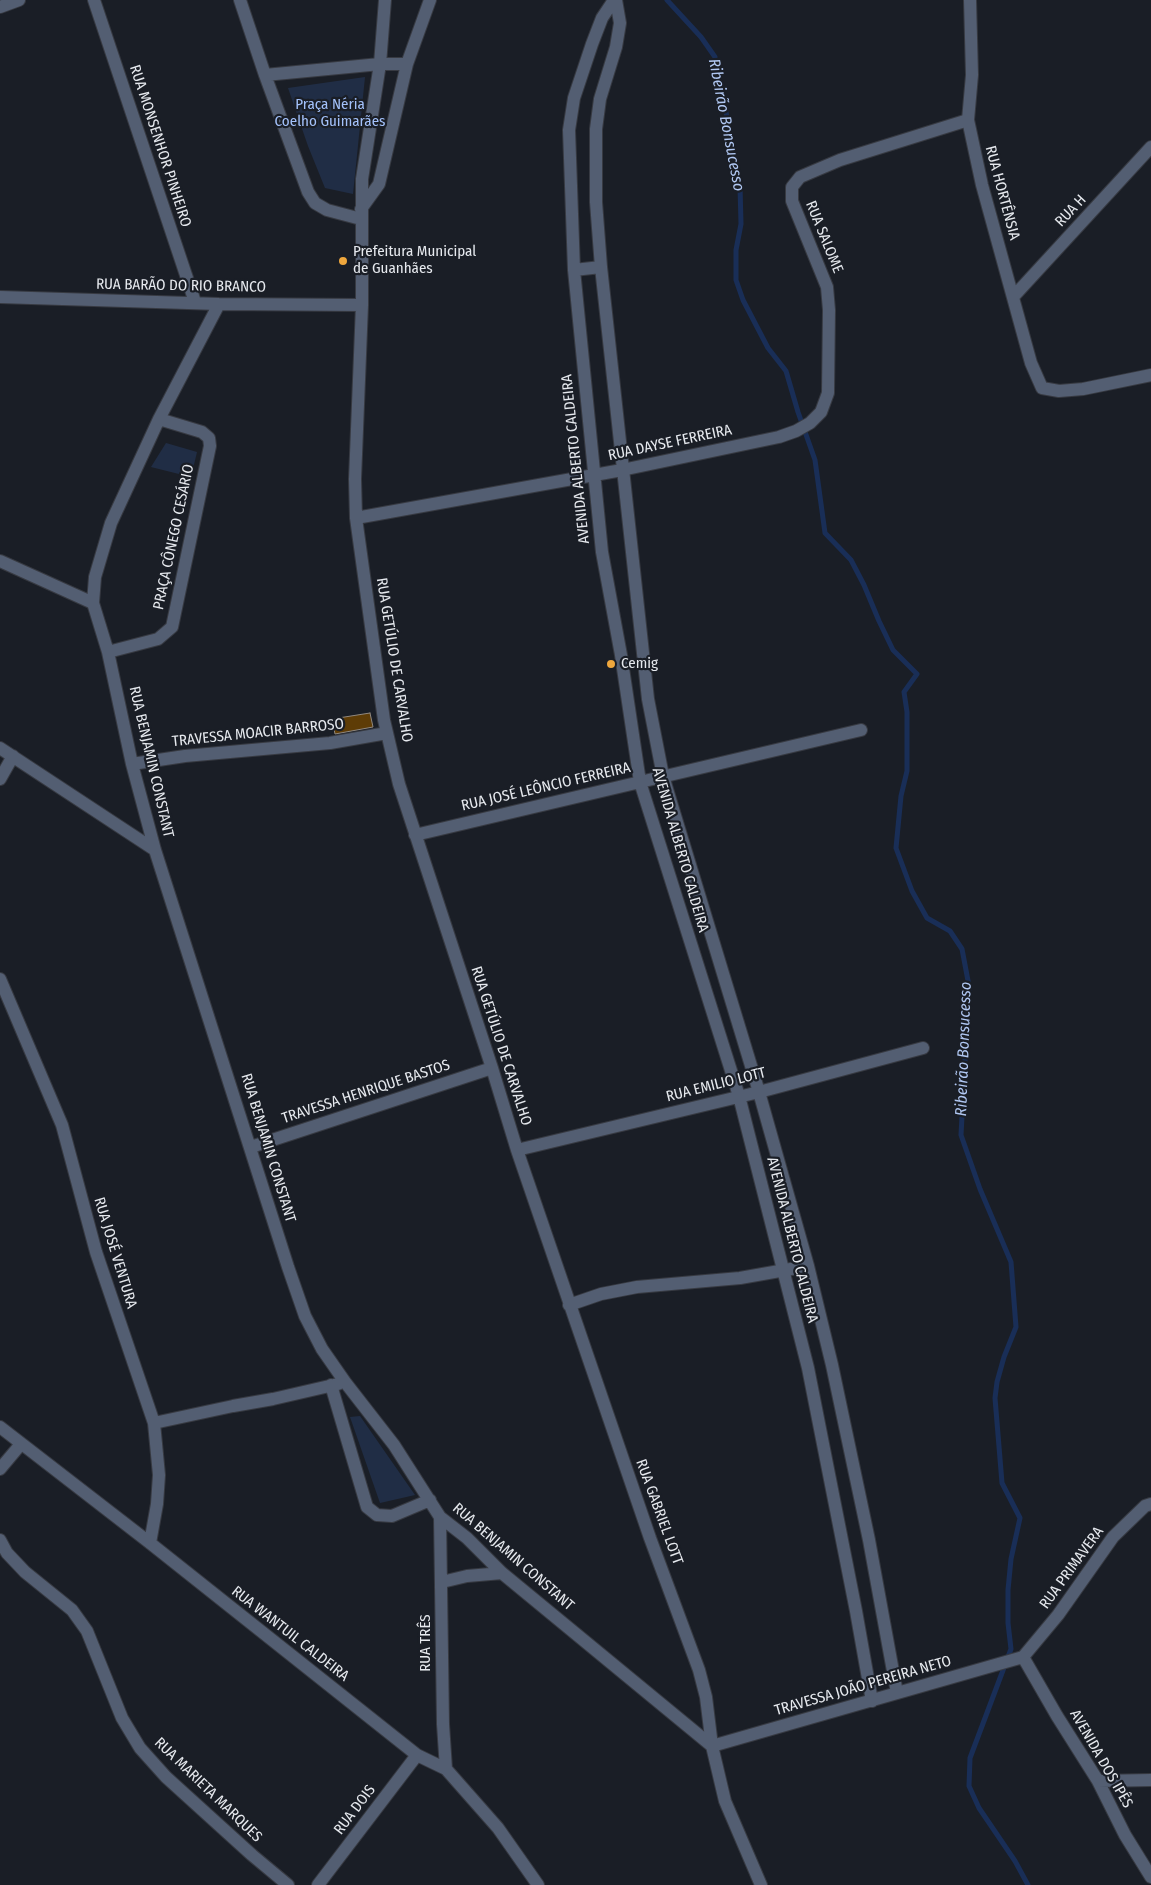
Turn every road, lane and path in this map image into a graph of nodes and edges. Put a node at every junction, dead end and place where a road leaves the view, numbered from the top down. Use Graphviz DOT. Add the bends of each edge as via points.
graph roads {
  1 [pos="18,0"];
  2 [pos="94,0"];
  3 [pos="240,0"];
  4 [pos="385,0"];
  5 [pos="430,0"];
  6 [pos="615,0"];
  7 [pos="970,0"];
  8 [pos="0,7"];
  9 [pos="380,64"];
  10 [pos="407,64"];
  11 [pos="265,75"];
  12 [pos="968,120"];
  13 [pos="1151,147"];
  14 [pos="361,214"];
  15 [pos="601,267"];
  16 [pos="574,270"];
  17 [pos="1014,296"];
  18 [pos="0,297"];
  19 [pos="195,302"];
  20 [pos="219,304"];
  21 [pos="362,305"];
  22 [pos="1151,375"];
  23 [pos="159,419"];
  24 [pos="810,423"];
  25 [pos="622,470"];
  26 [pos="594,475"];
  27 [pos="356,518"];
  28 [pos="0,561"];
  29 [pos="93,603"];
  30 [pos="108,652"];
  31 [pos="861,730"];
  32 [pos="387,734"];
  33 [pos="0,748"];
  34 [pos="13,756"];
  35 [pos="132,764"];
  36 [pos="663,776"];
  37 [pos="0,779"];
  38 [pos="640,782"];
  39 [pos="415,835"];
  40 [pos="155,850"];
  41 [pos="0,980"];
  42 [pos="923,1048"];
  43 [pos="492,1068"];
  44 [pos="759,1092"];
  45 [pos="739,1096"];
  46 [pos="250,1147"];
  47 [pos="516,1150"];
  48 [pos="808,1266"];
  49 [pos="783,1271"];
  50 [pos="569,1305"];
  51 [pos="345,1382"];
  52 [pos="331,1385"];
  53 [pos="154,1423"];
  54 [pos="0,1428"];
  55 [pos="21,1444"];
  56 [pos="0,1469"];
  57 [pos="430,1500"];
  58 [pos="1151,1504"];
  59 [pos="440,1517"];
  60 [pos="0,1540"];
  61 [pos="150,1543"];
  62 [pos="502,1573"];
  63 [pos="442,1582"];
  64 [pos="1021,1657"];
  65 [pos="897,1693"];
  66 [pos="872,1701"];
  67 [pos="712,1746"];
  68 [pos="417,1755"];
  69 [pos="446,1769"];
  70 [pos="1151,1780"];
  71 [pos="1098,1781"];
  72 [pos="1151,1877"];
  73 [pos="288,1885"];
  74 [pos="318,1885"];
  75 [pos="538,1885"];
  76 [pos="761,1885"];
  1 -- 8 [label="street"];
  2 -- 19 [label="street, RUA MONSENHOR PINHEIRO"];
  3 -- 11 [label="street"];
  4 -- 9 [label="street"];
  5 -- 10 [label="street"];
  6 -- 15 [label="street, AVENIDA ALBERTO CALDEIRA" via="620,23 600,99 596,129 596,202"];
  6 -- 16 [label="street, AVENIDA ALBERTO CALDEIRA" via="602,18 592,44 574,98 569,130"];
  7 -- 12 [label="street, RUA HORTÊNSIA" via="972,75"];
  9 -- 10 [label="street"];
  9 -- 11 [label="street"];
  9 -- 14 [label="street" via="362,179"];
  10 -- 14 [label="street" via="379,184"];
  11 -- 14 [label="street" via="308,192 315,203 327,210"];
  12 -- 17 [label="street, RUA HORTÊNSIA" via="982,185"];
  12 -- 24 [label="street, RUA SALOME" via="840,160 800,177 792,187 792,201 827,287 829,310 828,393 821,412"];
  13 -- 17 [label="street, RUA H"];
  14 -- 21 [label="street"];
  15 -- 16 [label="street"];
  15 -- 25 [label="street, AVENIDA ALBERTO CALDEIRA"];
  16 -- 26 [label="street, AVENIDA ALBERTO CALDEIRA"];
  17 -- 22 [label="street, RUA HORTÊNSIA" via="1031,363 1042,388 1060,391 1083,389"];
  18 -- 19 [label="street, RUA BARÃO DO RIO BRANCO"];
  19 -- 20 [label="street, RUA BARÃO DO RIO BRANCO"];
  20 -- 21 [label="street, RUA BARÃO DO RIO BRANCO"];
  20 -- 23 [label="street, RUA BENJAMIN CONSTANT"];
  21 -- 27 [label="street, RUA GETÚLIO DE CARVALHO"];
  23 -- 29 [label="street, RUA BENJAMIN CONSTANT" via="111,523 95,577"];
  23 -- 30 [label="street, PRAÇA CÔNEGO CESÁRIO" via="202,432 209,438 210,446 172,627 158,639"];
  24 -- 25 [label="street, RUA DAYSE FERREIRA" via="779,437"];
  25 -- 26 [label="street, RUA DAYSE FERREIRA"];
  25 -- 36 [label="street, AVENIDA ALBERTO CALDEIRA" via="648,699"];
  26 -- 27 [label="street, RUA DAYSE FERREIRA"];
  26 -- 38 [label="street, AVENIDA ALBERTO CALDEIRA" via="602,552 622,655"];
  27 -- 32 [label="street, RUA GETÚLIO DE CARVALHO"];
  28 -- 29 [label="street"];
  29 -- 30 [label="street, RUA BENJAMIN CONSTANT"];
  30 -- 35 [label="street, RUA BENJAMIN CONSTANT"];
  31 -- 36 [label="street, RUA JOSÉ LEÔNCIO FERREIRA"];
  32 -- 35 [label="street, TRAVESSA MOACIR BARROSO"];
  32 -- 39 [label="street, RUA GETÚLIO DE CARVALHO"];
  33 -- 34 [label="street"];
  34 -- 37 [label="street"];
  34 -- 40 [label="street"];
  35 -- 40 [label="street, RUA BENJAMIN CONSTANT"];
  36 -- 38 [label="street, RUA JOSÉ LEÔNCIO FERREIRA"];
  36 -- 44 [label="street, AVENIDA ALBERTO CALDEIRA"];
  38 -- 39 [label="street, RUA JOSÉ LEÔNCIO FERREIRA"];
  38 -- 45 [label="street, AVENIDA ALBERTO CALDEIRA"];
  39 -- 43 [label="street, RUA GETÚLIO DE CARVALHO"];
  40 -- 46 [label="street, RUA BENJAMIN CONSTANT"];
  41 -- 53 [label="street, RUA JOSÉ VENTURA" via="62,1126 96,1252"];
  42 -- 44 [label="street, RUA EMILIO LOTT"];
  43 -- 46 [label="street, TRAVESSA HENRIQUE BASTOS"];
  43 -- 47 [label="street, RUA GETÚLIO DE CARVALHO"];
  44 -- 45 [label="street, RUA EMILIO LOTT"];
  44 -- 48 [label="street, AVENIDA ALBERTO CALDEIRA"];
  45 -- 47 [label="street, RUA EMILIO LOTT"];
  45 -- 49 [label="street, AVENIDA ALBERTO CALDEIRA"];
  46 -- 51 [label="street, RUA BENJAMIN CONSTANT" via="305,1316 322,1349"];
  47 -- 50 [label="street, RUA GABRIEL LOTT"];
  48 -- 49 [label="street"];
  48 -- 65 [label="street, AVENIDA ALBERTO CALDEIRA" via="869,1540"];
  49 -- 50 [label="street" via="740,1278 637,1286"];
  49 -- 66 [label="street, AVENIDA ALBERTO CALDEIRA" via="808,1368"];
  50 -- 67 [label="street, RUA GABRIEL LOTT" via="699,1670"];
  51 -- 52 [label="street"];
  51 -- 57 [label="street, RUA BENJAMIN CONSTANT" via="394,1445"];
  52 -- 53 [label="street"];
  52 -- 57 [label="street" via="366,1507 377,1515 392,1516"];
  53 -- 61 [label="street, RUA JOSÉ VENTURA" via="159,1475"];
  54 -- 55 [label="street, RUA WANTUIL CALDEIRA"];
  55 -- 56 [label="street"];
  55 -- 61 [label="street, RUA WANTUIL CALDEIRA"];
  57 -- 59 [label="street, RUA BENJAMIN CONSTANT"];
  58 -- 64 [label="street, RUA PRIMAVERA" via="1113,1536 1058,1616"];
  59 -- 62 [label="street, RUA BENJAMIN CONSTANT" via="467,1538"];
  59 -- 63 [label="street, RUA TRÊS"];
  60 -- 73 [label="street, RUA MARIETA MARQUES" via="25,1572 72,1610 87,1631 122,1718 140,1748 173,1783"];
  61 -- 68 [label="street, RUA WANTUIL CALDEIRA"];
  62 -- 63 [label="street"];
  62 -- 67 [label="street, RUA BENJAMIN CONSTANT"];
  63 -- 69 [label="street, RUA TRÊS"];
  64 -- 65 [label="street, TRAVESSA JOÃO PEREIRA NETO"];
  64 -- 71 [label="street, AVENIDA DOS IPÊS"];
  65 -- 66 [label="street, TRAVESSA JOÃO PEREIRA NETO"];
  66 -- 67 [label="street, TRAVESSA JOÃO PEREIRA NETO"];
  67 -- 76 [label="street, RUA GABRIEL LOTT" via="725,1801"];
  68 -- 69 [label="street, RUA WANTUIL CALDEIRA"];
  68 -- 74 [label="street, RUA DOIS"];
  69 -- 75 [label="street, RUA WANTUIL CALDEIRA" via="498,1828"];
  70 -- 71 [label="street"];
  71 -- 72 [label="street, AVENIDA DOS IPÊS"];
}
